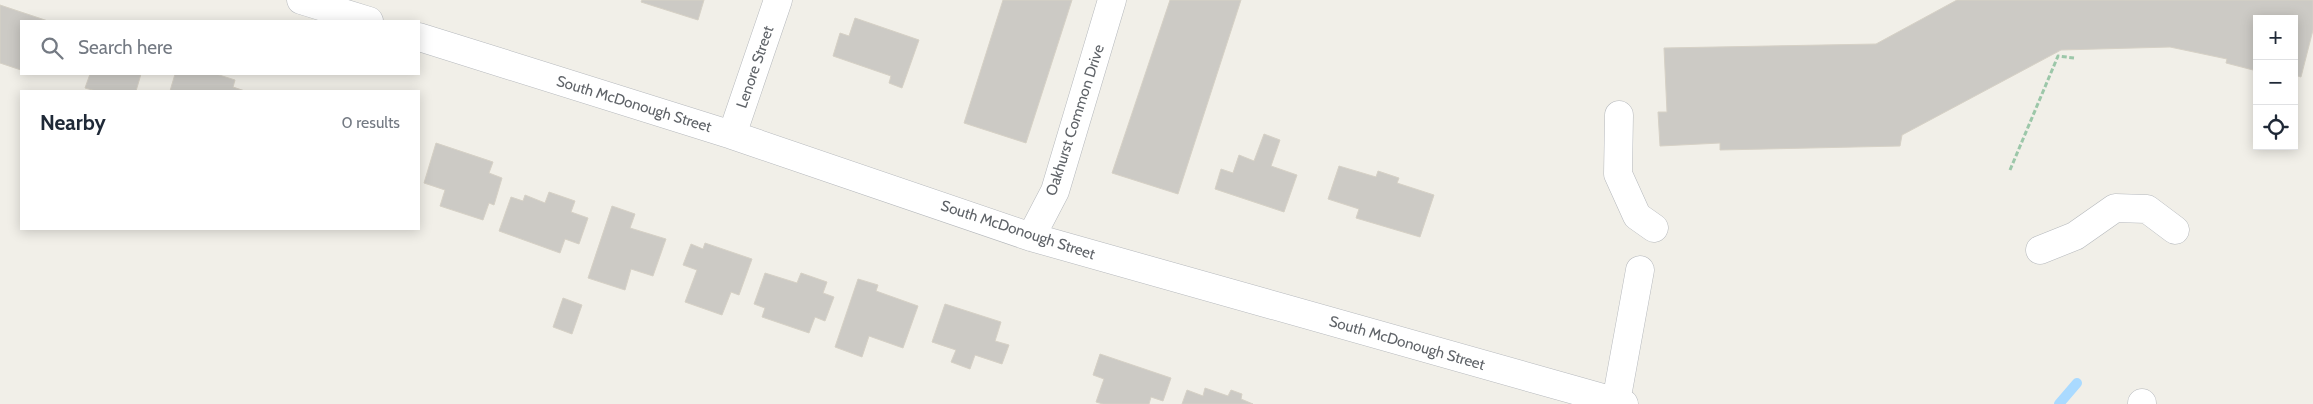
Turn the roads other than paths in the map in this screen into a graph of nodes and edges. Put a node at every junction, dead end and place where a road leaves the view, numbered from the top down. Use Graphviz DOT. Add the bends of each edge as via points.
graph roads {
  1 [pos="301,0"];
  2 [pos="778,0"];
  3 [pos="1112,0"];
  4 [pos="366,20"];
  5 [pos="420,37"];
  6 [pos="1619,115"];
  7 [pos="732,135"];
  8 [pos="1654,228"];
  9 [pos="2175,230"];
  10 [pos="1031,237"];
  11 [pos="2040,250"];
  12 [pos="1640,270"];
  13 [pos="1620,403"];
  1 -- 4 [label="street"];
  2 -- 7 [label="street, Lenore Street"];
  3 -- 10 [label="street, Oakhurst Common Drive" via="1055,191"];
  5 -- 7 [label="street, South McDonough Street"];
  6 -- 8 [label="street" via="1618,174 1637,216"];
  7 -- 10 [label="street, South McDonough Street"];
  9 -- 11 [label="street" via="2147,209 2115,208 2075,236"];
  10 -- 13 [label="street, South McDonough Street"];
  12 -- 13 [label="street"];
}
